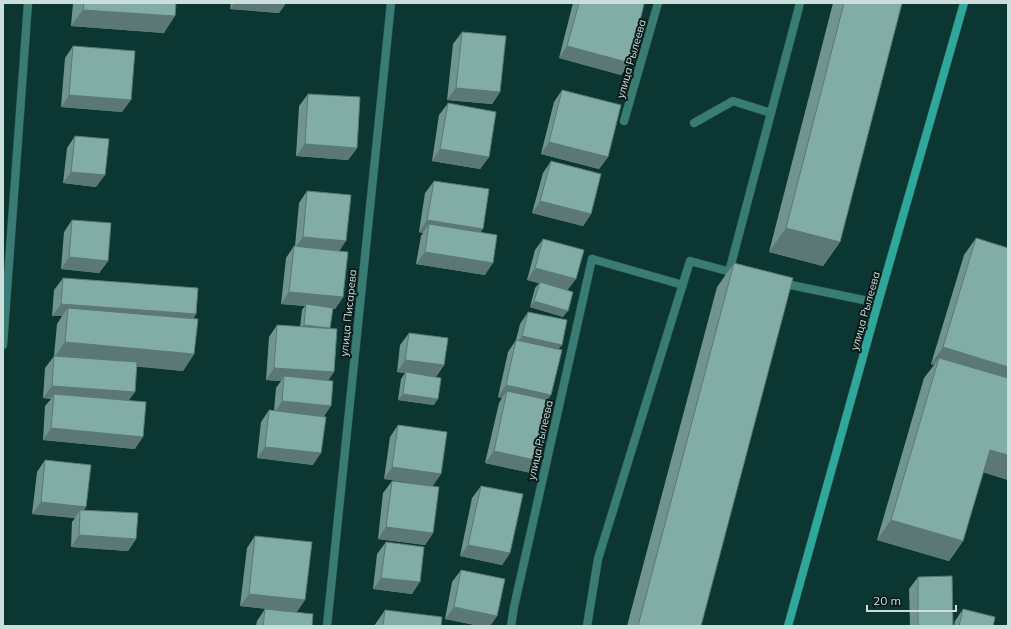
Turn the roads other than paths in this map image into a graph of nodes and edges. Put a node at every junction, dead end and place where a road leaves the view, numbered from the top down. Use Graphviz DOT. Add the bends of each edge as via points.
graph roads {
  1 [pos="28,3"];
  2 [pos="391,3"];
  3 [pos="658,3"];
  4 [pos="800,3"];
  5 [pos="964,3"];
  6 [pos="771,113"];
  7 [pos="624,121"];
  8 [pos="694,123"];
  9 [pos="729,272"];
  10 [pos="744,275"];
  11 [pos="774,281"];
  12 [pos="683,285"];
  13 [pos="878,303"];
  14 [pos="3,344"];
  15 [pos="327,626"];
  16 [pos="511,626"];
  17 [pos="587,626"];
  18 [pos="788,626"];
  1 -- 14 [label="street"];
  2 -- 15 [label="street, улица Писарева"];
  3 -- 7 [label="street, улица Рылеева"];
  4 -- 6 [label="street"];
  5 -- 13 [label="street, улица Рылеева"];
  6 -- 8 [label="street" via="733,101"];
  6 -- 9 [label="street"];
  9 -- 10 [label="street"];
  9 -- 12 [label="street" via="690,262"];
  11 -- 13 [label="street"];
  12 -- 16 [label="street, улица Рылеева" via="592,259"];
  12 -- 17 [label="street" via="598,558"];
  13 -- 18 [label="street, улица Рылеева"];
}
